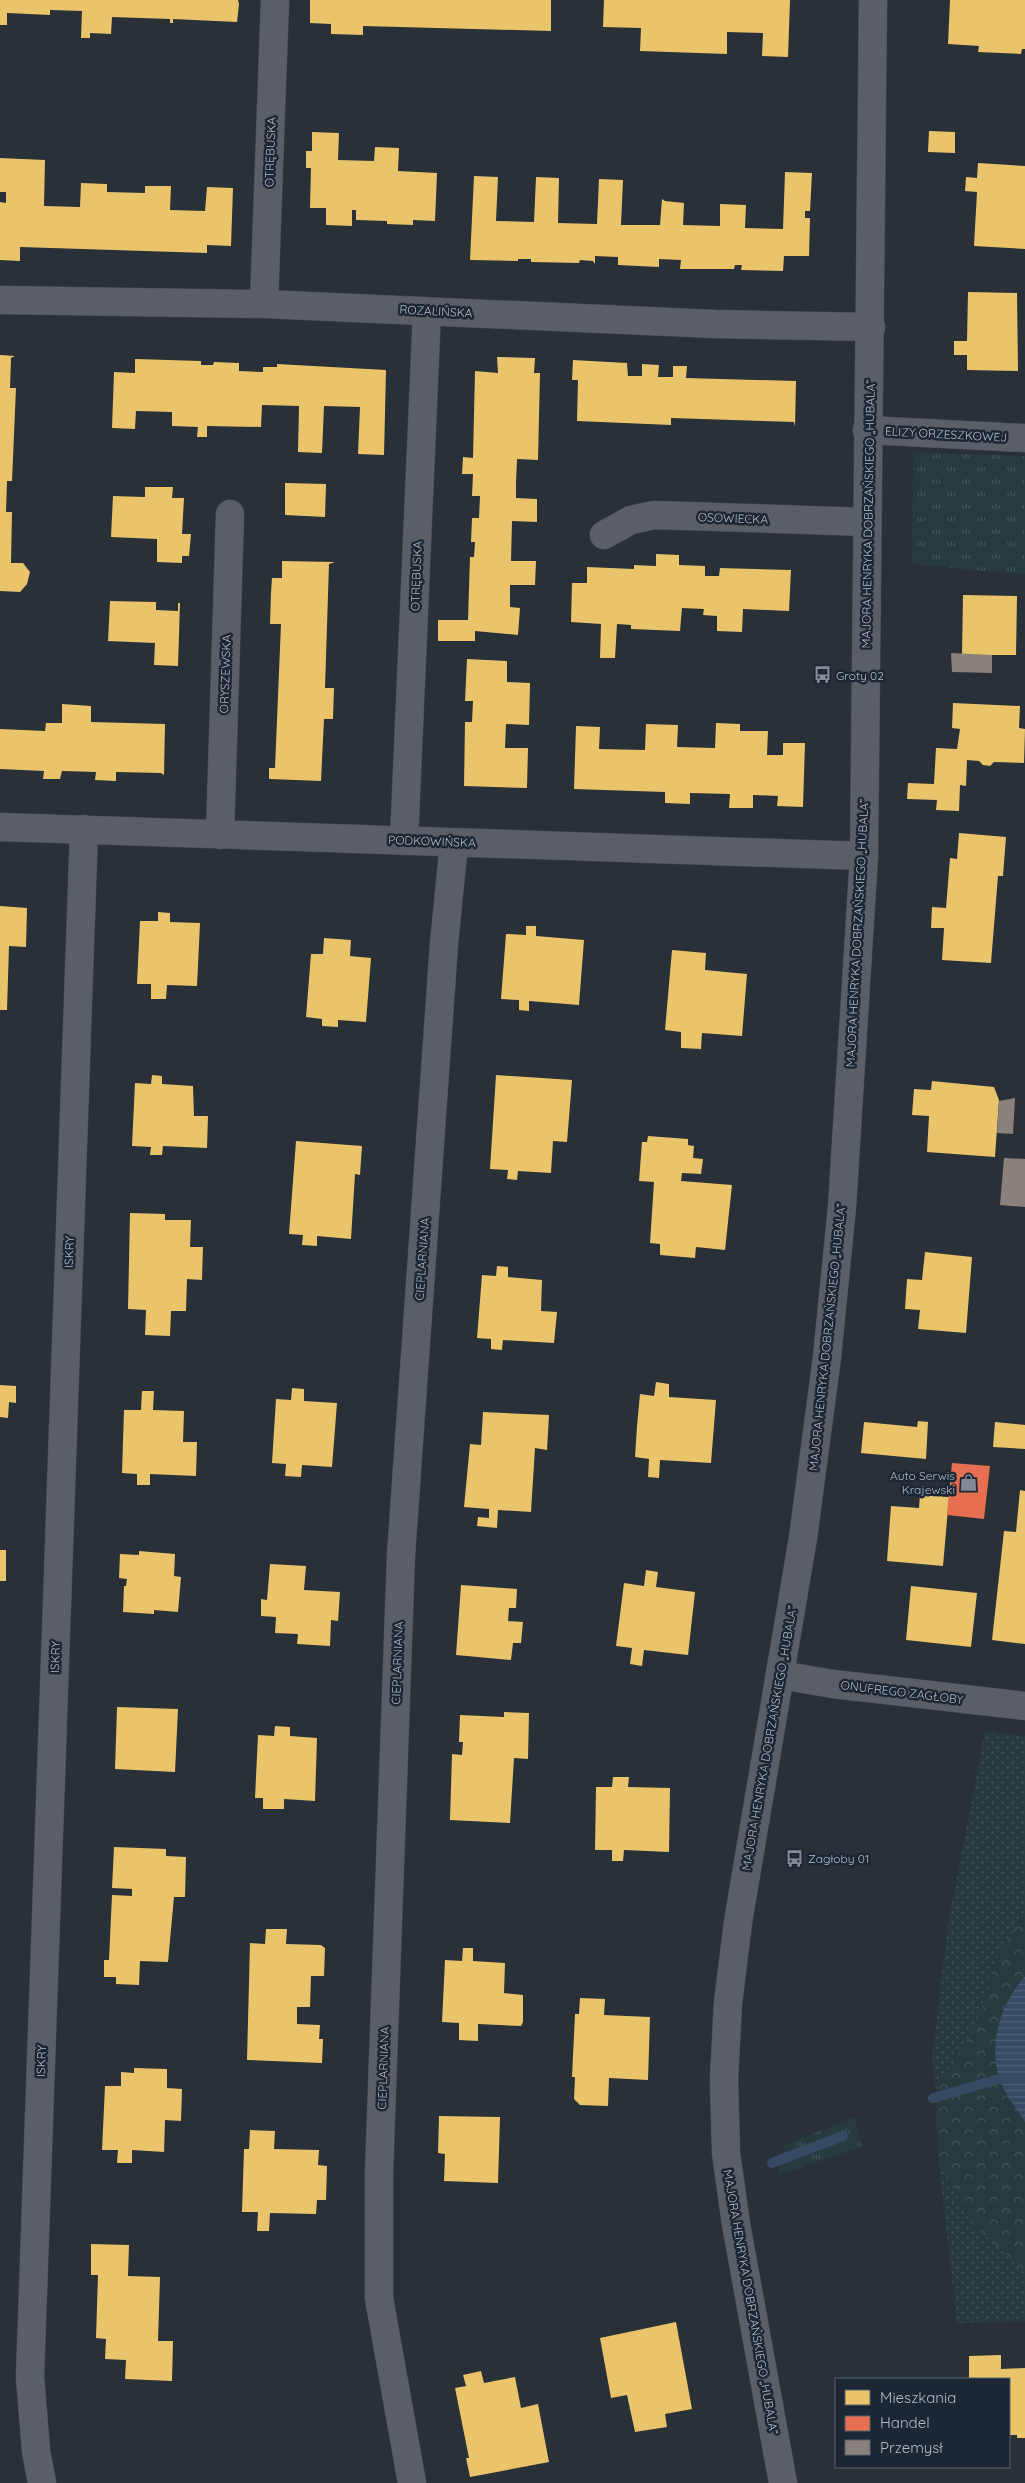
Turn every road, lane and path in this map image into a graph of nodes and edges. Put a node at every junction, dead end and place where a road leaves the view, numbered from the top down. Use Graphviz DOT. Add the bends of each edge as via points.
graph roads {
  1 [pos="276,0"];
  2 [pos="873,0"];
  3 [pos="0,300"];
  4 [pos="264,304"];
  5 [pos="427,311"];
  6 [pos="871,327"];
  7 [pos="867,430"];
  8 [pos="1025,438"];
  9 [pos="230,514"];
  10 [pos="867,522"];
  11 [pos="604,535"];
  12 [pos="0,827"];
  13 [pos="84,829"];
  14 [pos="220,835"];
  15 [pos="404,840"];
  16 [pos="454,842"];
  17 [pos="864,856"];
  18 [pos="780,1674"];
  19 [pos="1025,1706"];
  20 [pos="42,2483"];
  21 [pos="412,2483"];
  22 [pos="783,2483"];
  1 -- 4 [label="street, OTRĘBUSKA"];
  2 -- 6 [label="street, MAJORA HENRYKA DOBRZAŃSKIEGO „HUBALA”"];
  3 -- 4 [label="street, ROZALIŃSKA"];
  4 -- 5 [label="street, ROZALIŃSKA"];
  5 -- 6 [label="street, ROZALIŃSKA" via="715,324"];
  5 -- 15 [label="street, OTRĘBUSKA"];
  6 -- 7 [label="street, MAJORA HENRYKA DOBRZAŃSKIEGO „HUBALA”"];
  7 -- 8 [label="street, ELIZY ORZESZKOWEJ"];
  7 -- 10 [label="street, MAJORA HENRYKA DOBRZAŃSKIEGO „HUBALA”"];
  9 -- 14 [label="street, ORYSZEWSKA"];
  10 -- 11 [label="street, OSOWIECKA" via="654,515 631,520"];
  10 -- 17 [label="street, MAJORA HENRYKA DOBRZAŃSKIEGO „HUBALA”"];
  12 -- 13 [label="street, PODKOWIŃSKA"];
  13 -- 14 [label="street, PODKOWIŃSKA"];
  13 -- 20 [label="street, ISKRY" via="30,2377"];
  14 -- 15 [label="street, PODKOWIŃSKA"];
  15 -- 16 [label="street, PODKOWIŃSKA"];
  16 -- 17 [label="street, PODKOWIŃSKA"];
  16 -- 21 [label="street, CIEPLARNIANA" via="401,1555 380,2164 379,2298"];
  17 -- 18 [label="street, MAJORA HENRYKA DOBRZAŃSKIEGO „HUBALA”" via="842,1206 827,1357 803,1538"];
  18 -- 19 [label="street, ONUFREGO ZAGŁOBY" via="833,1684"];
  18 -- 22 [label="street, MAJORA HENRYKA DOBRZAŃSKIEGO „HUBALA”" via="737,1930 728,2003 724,2079 726,2153 736,2224"];
}
